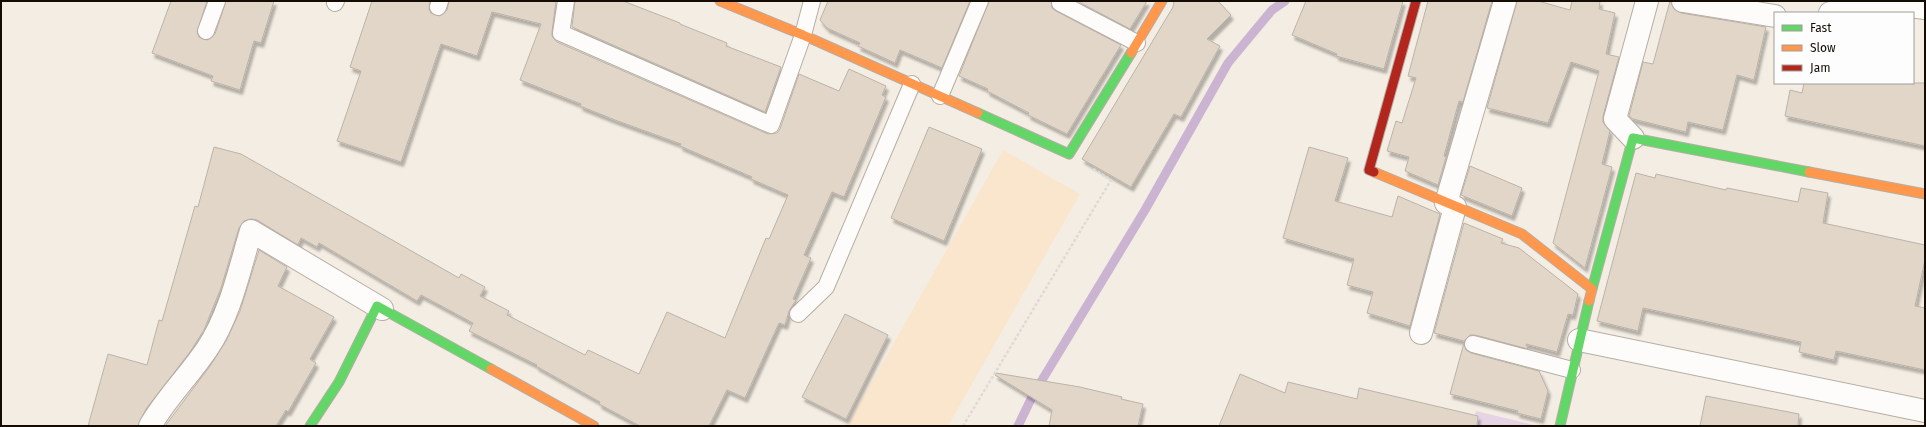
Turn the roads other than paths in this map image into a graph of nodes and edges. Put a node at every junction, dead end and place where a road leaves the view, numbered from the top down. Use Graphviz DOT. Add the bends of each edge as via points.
graph roads {
  1 [pos="217,1"];
  2 [pos="566,1"];
  3 [pos="720,1"];
  4 [pos="812,1"];
  5 [pos="980,1"];
  6 [pos="1162,1"];
  7 [pos="1416,1"];
  8 [pos="1505,1"];
  9 [pos="1647,1"];
  10 [pos="1683,1"];
  11 [pos="1885,2"];
  12 [pos="1060,3"];
  13 [pos="1925,8"];
  14 [pos="1835,12"];
  15 [pos="1774,16"];
  16 [pos="206,31"];
  17 [pos="803,36"];
  18 [pos="1137,43"];
  19 [pos="912,84"];
  20 [pos="940,96"];
  21 [pos="1633,138"];
  22 [pos="1925,194"];
  23 [pos="1451,205"];
  24 [pos="1592,289"];
  25 [pos="382,309"];
  26 [pos="798,314"];
  27 [pos="1421,333"];
  28 [pos="1579,340"];
  29 [pos="1473,344"];
  30 [pos="1572,370"];
  31 [pos="1925,411"];
  32 [pos="150,426"];
  33 [pos="310,426"];
  34 [pos="594,426"];
  35 [pos="1560,426"];
  1 -- 16 [label="lane"];
  2 -- 17 [label="lane" via="561,33 771,125"];
  3 -- 17 [label="street"];
  4 -- 17 [label="lane"];
  5 -- 20 [label="lane"];
  6 -- 18 [label="street"];
  7 -- 23 [label="street" via="1369,170"];
  8 -- 23 [label="street"];
  9 -- 21 [label="street" via="1615,119"];
  10 -- 15 [label="street"];
  11 -- 13 [label="street"];
  11 -- 14 [label="street"];
  12 -- 18 [label="lane"];
  17 -- 19 [label="street"];
  18 -- 20 [label="street" via="1069,154"];
  19 -- 20 [label="street"];
  19 -- 26 [label="lane" via="826,287"];
  21 -- 22 [label="street"];
  21 -- 24 [label="street"];
  23 -- 24 [label="street" via="1522,234"];
  23 -- 27 [label="street"];
  24 -- 28 [label="street"];
  25 -- 32 [label="street" via="251,231 233,291 218,328 207,349 160,409"];
  25 -- 33 [label="street" via="377,306 339,382"];
  25 -- 34 [label="street"];
  28 -- 30 [label="street"];
  28 -- 31 [label="street"];
  29 -- 30 [label="lane"];
  30 -- 35 [label="street"];
}
